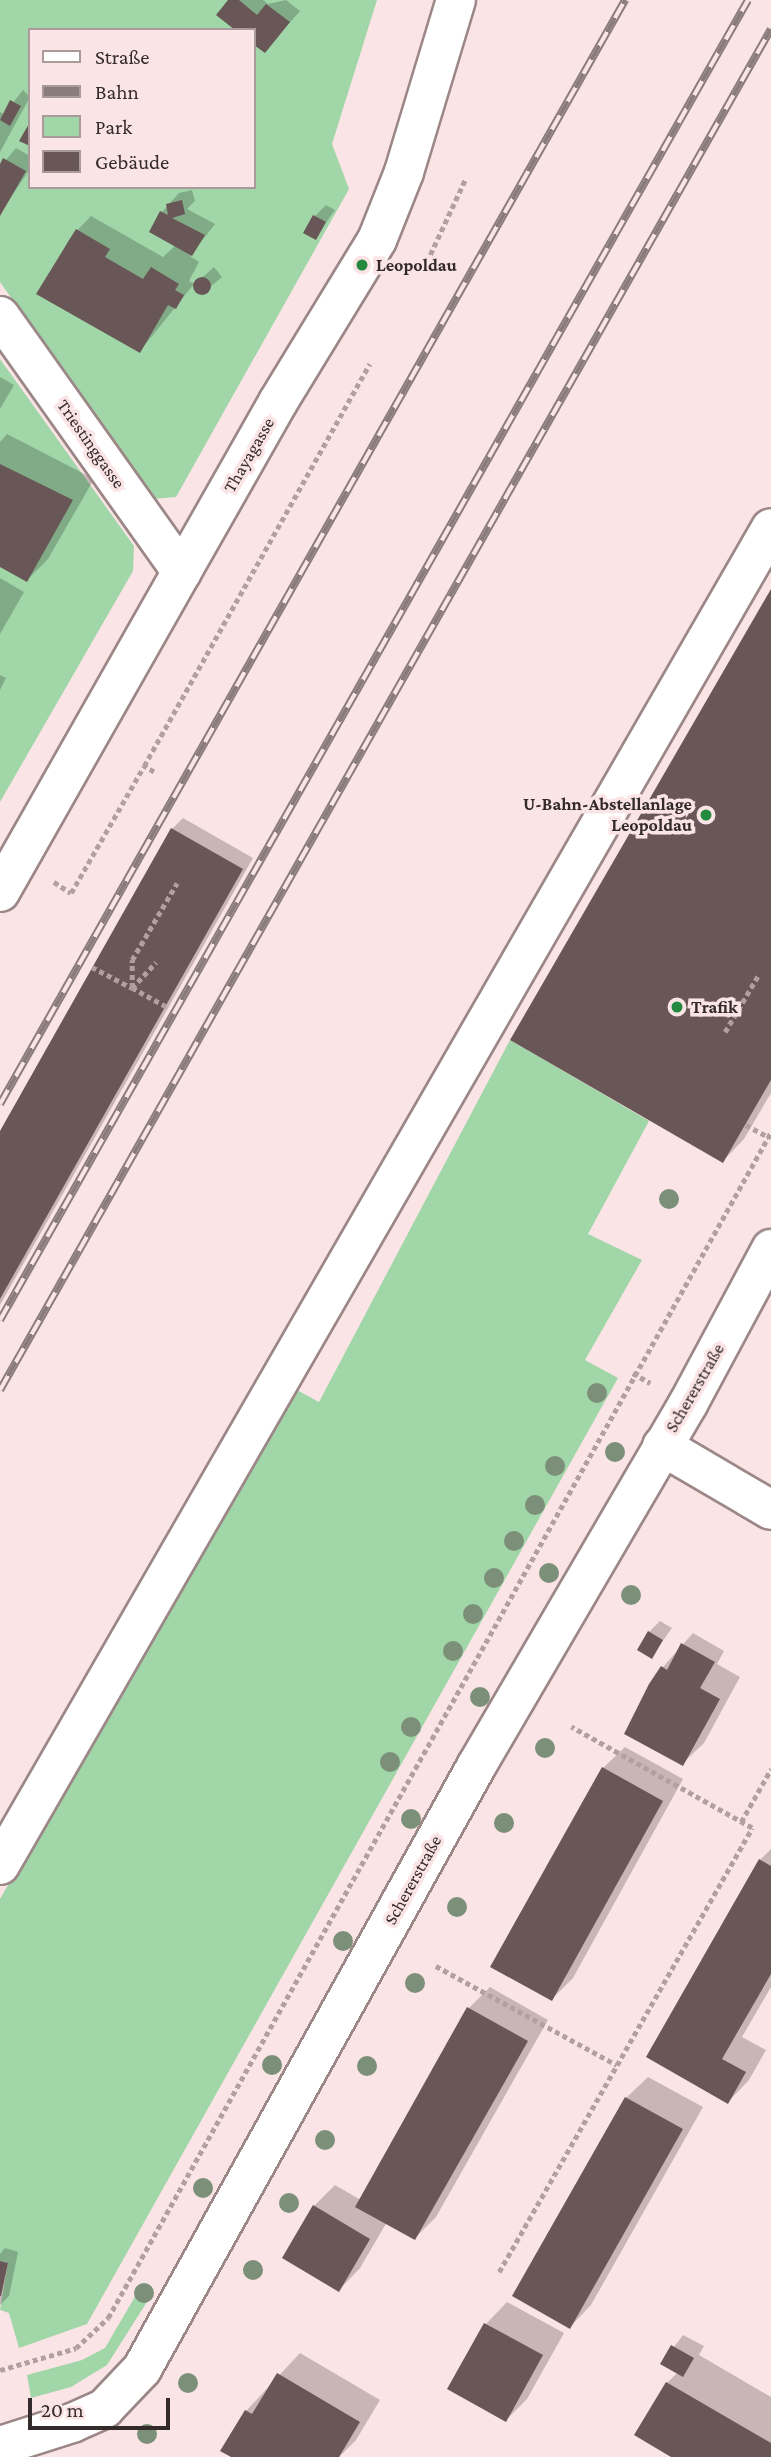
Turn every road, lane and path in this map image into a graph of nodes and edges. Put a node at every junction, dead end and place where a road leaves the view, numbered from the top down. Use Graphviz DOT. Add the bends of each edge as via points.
graph roads {
  1 [pos="456,0"];
  2 [pos="465,180"];
  3 [pos="423,270"];
  4 [pos="0,316"];
  5 [pos="370,363"];
  6 [pos="771,528"];
  7 [pos="182,572"];
  8 [pos="144,766"];
  9 [pos="154,772"];
  10 [pos="82,876"];
  11 [pos="177,883"];
  12 [pos="0,892"];
  13 [pos="156,962"];
  14 [pos="92,967"];
  15 [pos="759,974"];
  16 [pos="132,988"];
  17 [pos="166,1007"];
  18 [pos="725,1032"];
  19 [pos="746,1125"];
  20 [pos="770,1135"];
  21 [pos="771,1250"];
  22 [pos="633,1373"];
  23 [pos="651,1383"];
  24 [pos="662,1446"];
  25 [pos="771,1510"];
  26 [pos="571,1727"];
  27 [pos="771,1769"];
  28 [pos="741,1822"];
  29 [pos="0,1865"];
  30 [pos="436,1966"];
  31 [pos="617,2065"];
  32 [pos="499,2273"];
  33 [pos="0,2370"];
  34 [pos="0,2446"];
  35 [pos="38,2446"];
  1 -- 7 [label="street, Thayagasse" via="404,172 377,240"];
  2 -- 3 [label="path"];
  4 -- 7 [label="street, Triestinggasse"];
  5 -- 8 [label="path"];
  6 -- 29 [label="street"];
  7 -- 12 [label="street, Thayagasse"];
  8 -- 9 [label="path"];
  8 -- 10 [label="path"];
  11 -- 16 [label="path" via="132,960"];
  13 -- 16 [label="path"];
  14 -- 16 [label="path"];
  15 -- 18 [label="path"];
  16 -- 17 [label="path"];
  19 -- 20 [label="path"];
  20 -- 22 [label="path"];
  21 -- 24 [label="street, Schererstraße"];
  22 -- 23 [label="path"];
  22 -- 33 [label="path" via="108,2318 76,2348"];
  24 -- 25 [label="street"];
  24 -- 35 [label="street, Schererstraße" via="463,1789 142,2369 105,2408"];
  26 -- 28 [label="path"];
  27 -- 28 [label="path"];
  28 -- 31 [label="path" via="751,1828"];
  30 -- 31 [label="path"];
  31 -- 32 [label="path"];
  34 -- 35 [label="street, Schererstraße"];
}
